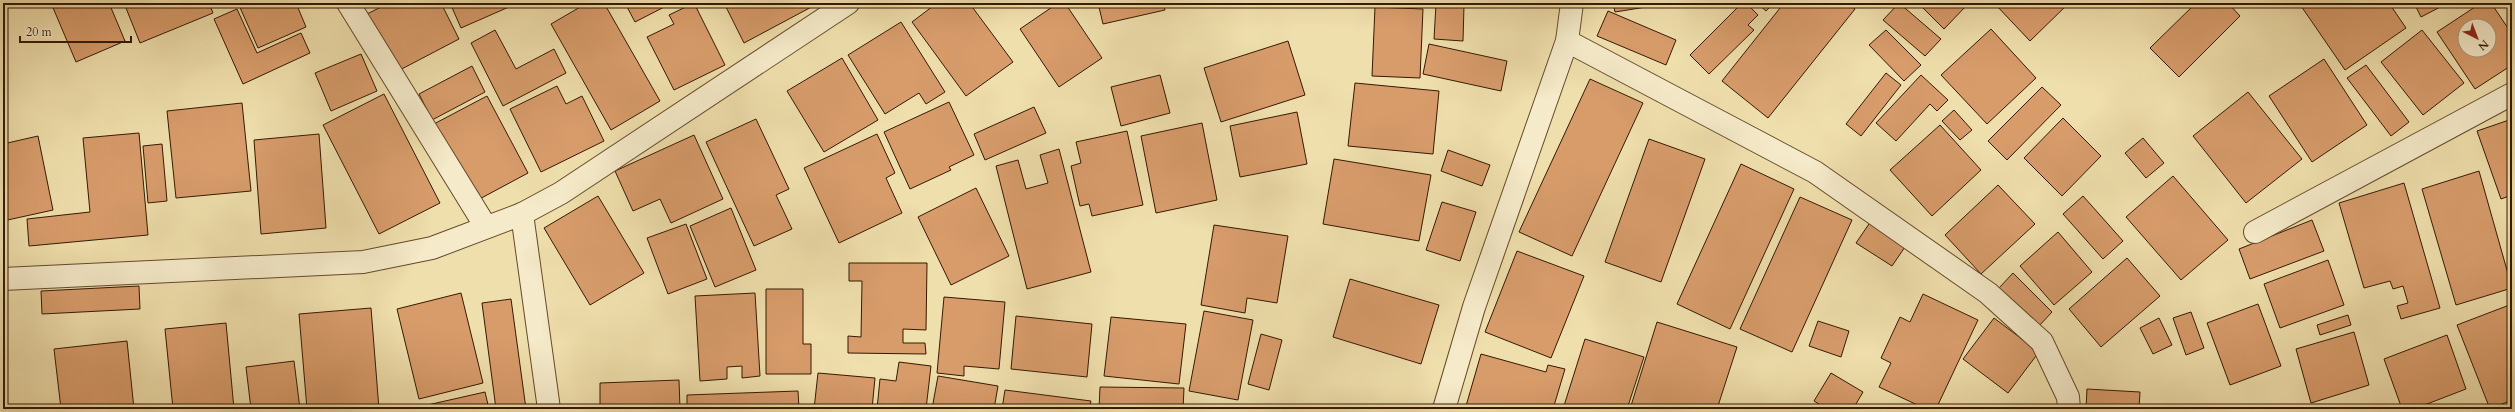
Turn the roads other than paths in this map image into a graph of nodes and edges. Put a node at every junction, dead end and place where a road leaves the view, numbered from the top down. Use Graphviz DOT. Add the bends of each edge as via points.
graph roads {
  1 [pos="348,3"];
  2 [pos="848,3"];
  3 [pos="1572,3"];
  4 [pos="1567,41"];
  5 [pos="2512,94"];
  6 [pos="522,214"];
  7 [pos="486,227"];
  8 [pos="2255,232"];
  9 [pos="3,279"];
  10 [pos="549,409"];
  11 [pos="1444,409"];
  12 [pos="2069,409"];
  1 -- 7 [label="street"];
  2 -- 6 [label="street" via="561,193"];
  3 -- 4 [label="street"];
  4 -- 11 [label="street" via="1474,307"];
  4 -- 12 [label="street" via="1814,172 1988,293 2042,342 2068,397"];
  5 -- 8 [label="street"];
  6 -- 7 [label="street"];
  6 -- 10 [label="street"];
  7 -- 9 [label="street" via="432,248 363,262"];
}
